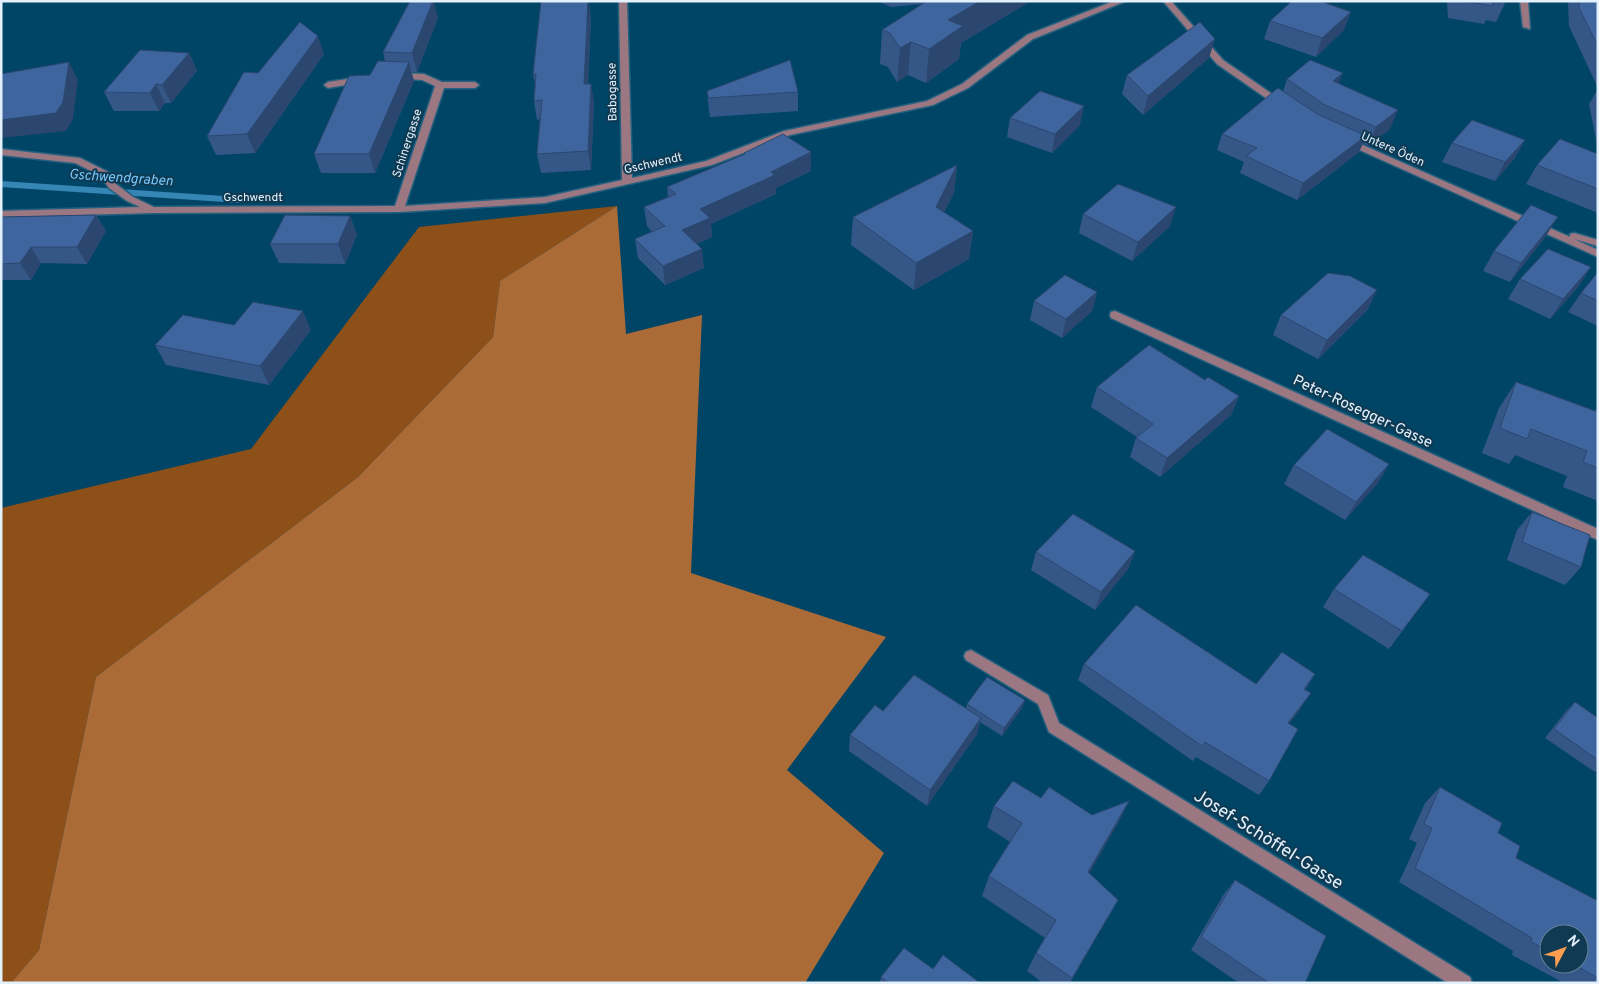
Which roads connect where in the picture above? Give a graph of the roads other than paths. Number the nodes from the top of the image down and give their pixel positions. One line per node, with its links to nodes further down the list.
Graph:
1 (623, 1): 14 (street, Babogasse)
2 (1122, 1): 14 (street, Gschwendt)
3 (1167, 1): 11 (street)
4 (1524, 1): 5 (street)
5 (1527, 27)
6 (387, 75): 9 (street)
7 (370, 77): 8 (street)
8 (328, 85)
9 (440, 85): 10 (street); 15 (street, Schinergasse)
10 (475, 85)
11 (1291, 111)
12 (1341, 139): 18 (street, Untere Öden)
13 (1, 152): 16 (street, Gschwendt)
14 (627, 182): 15 (street, Gschwendt)
15 (399, 209): 16 (street, Gschwendt)
16 (154, 210): 17 (street, Gschwendt)
17 (1, 214)
18 (1531, 224): 19 (street, Untere Öden); 20 (street, Untere Öden)
19 (1598, 243)
20 (1598, 254)
21 (1115, 315): 22 (street, Peter-Rosegger-Gasse)
22 (1598, 535)
23 (971, 656): 24 (street, Josef-Schöffel-Gasse)
24 (1464, 983)

